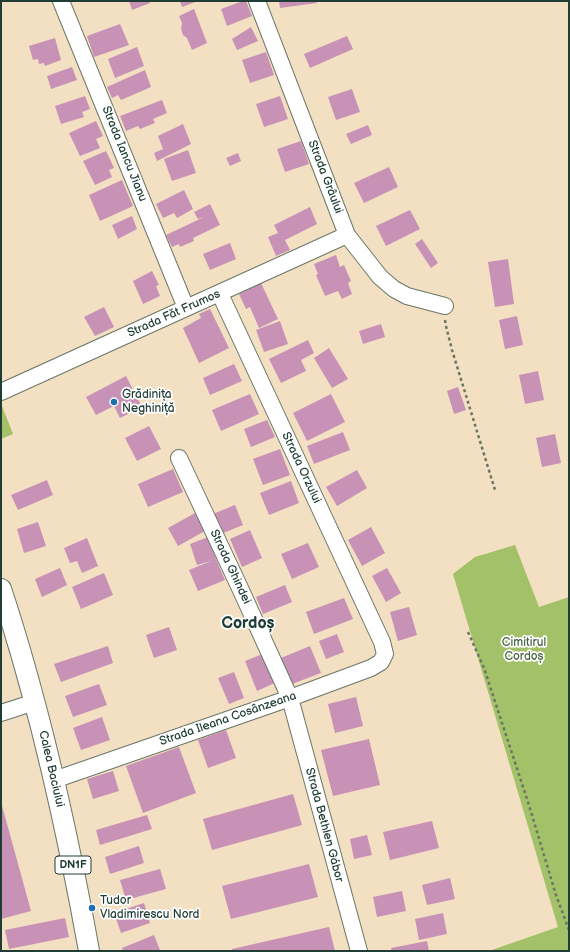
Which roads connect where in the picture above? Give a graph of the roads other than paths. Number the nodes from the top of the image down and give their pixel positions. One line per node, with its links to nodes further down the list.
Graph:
1 (61, 1): 6 (street, Strada Iancu Jianu)
2 (257, 1): 3 (street, Strada Grâului)
3 (347, 235): 4 (street, Strada Făt Frumos); 5 (street, Strada Grâului)
4 (220, 294): 6 (street, Strada Făt Frumos); 11 (street, Strada Orzului)
5 (445, 306)
6 (186, 308): 7 (street, Strada Făt Frumos)
7 (1, 392)
8 (179, 458): 12 (street, Strada Ghindei)
9 (1, 590): 10 (main road, Calea Baciului / DN1F)
10 (6, 625): 13 (main road, Calea Baciului / DN1F)
11 (382, 642): 12 (street, Strada Ileana Cosânzeana)
12 (290, 698): 15 (street, Strada Ileana Cosânzeana); 17 (street, Strada Bethlen Gábor)
13 (34, 702): 14 (street); 15 (main road, Calea Baciului / DN1F)
14 (1, 713)
15 (54, 780): 16 (main road, Calea Baciului / DN1F)
16 (89, 951)
17 (359, 951)

